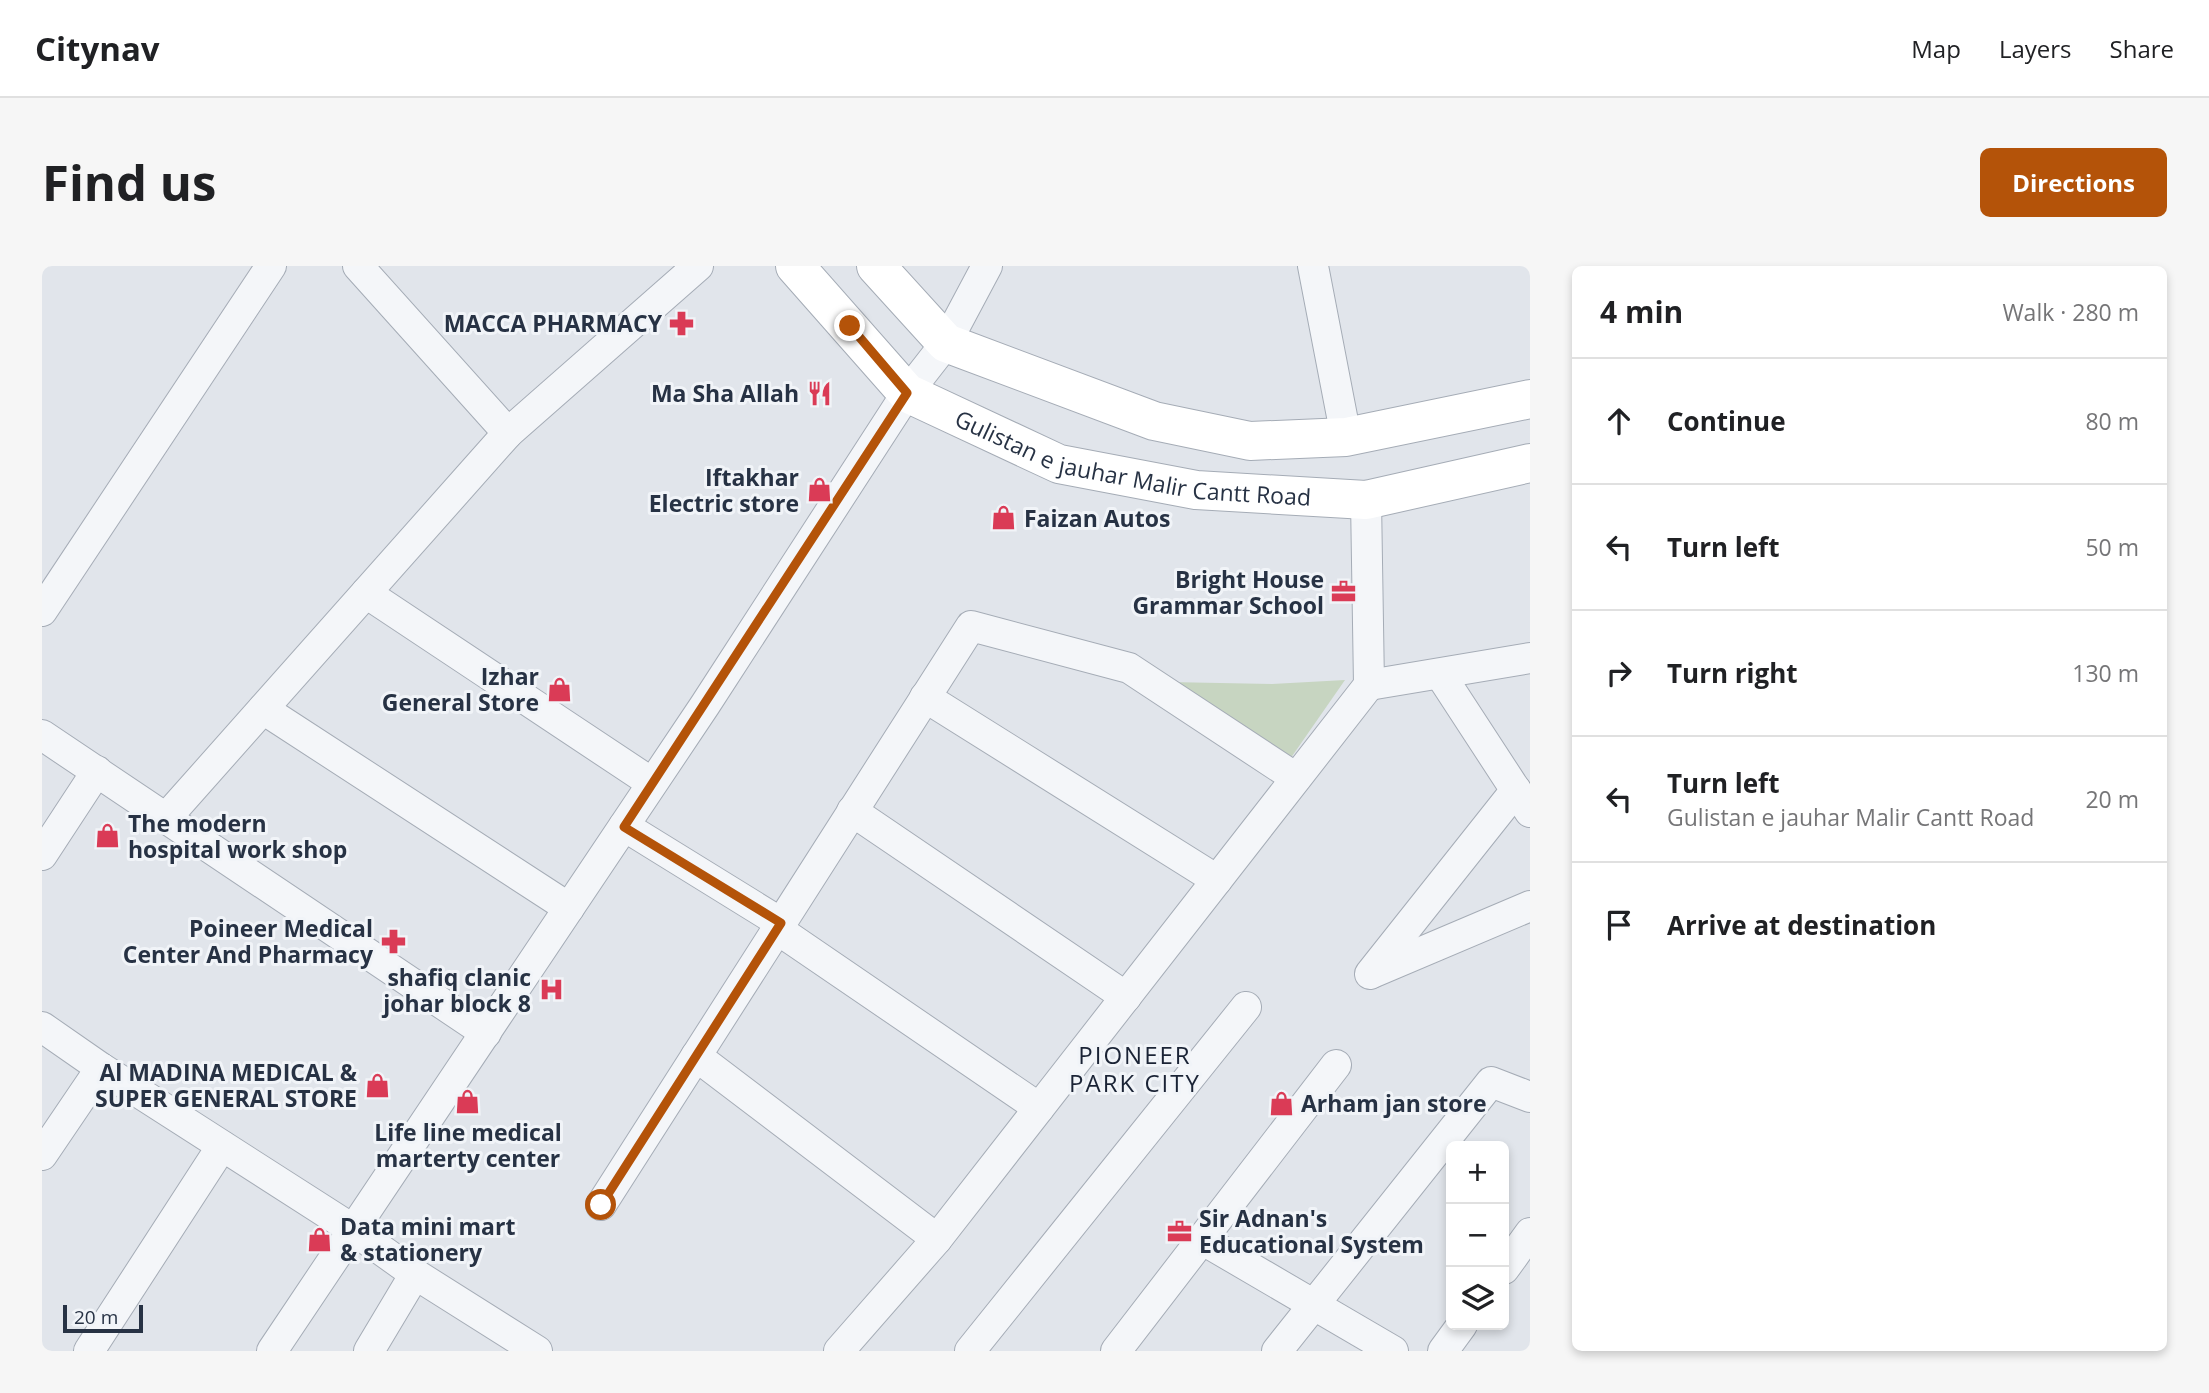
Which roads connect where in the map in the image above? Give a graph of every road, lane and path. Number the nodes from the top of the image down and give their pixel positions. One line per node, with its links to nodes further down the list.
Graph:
1 (271, 266): 16 (street)
2 (358, 266): 11 (street)
3 (698, 266): 11 (street)
4 (795, 266): 9 (main road, Gulistan e jauhar Malir Cantt Road)
5 (876, 266): 8 (main road, Gulistan e jauhar Malir Cantt Road)
6 (987, 266): 8 (street)
7 (1313, 266): 12 (street)
8 (946, 343): 9 (street); 12 (main road, Gulistan e jauhar Malir Cantt Road)
9 (907, 393): 14 (main road, Gulistan e jauhar Malir Cantt Road); 25 (street)
10 (1530, 399): 12 (main road, Gulistan e jauhar Malir Cantt Road)
11 (508, 432): 15 (street)
12 (1346, 437)
13 (1530, 463): 14 (main road, Gulistan e jauhar Malir Cantt Road)
14 (1366, 500): 19 (street)
15 (366, 593): 21 (street); 25 (street)
16 (42, 611)
17 (1530, 659): 18 (street)
18 (1440, 674): 19 (street); 26 (street)
19 (1369, 685): 24 (street)
20 (925, 697): 24 (street); 27 (street); 31 (street)
21 (263, 709): 28 (street); 33 (street)
22 (42, 735): 23 (street)
23 (97, 771): 28 (street); 30 (street)
24 (1296, 778): 31 (street)
25 (652, 783): 29 (street)
26 (1523, 801): 32 (street)
27 (852, 811): 34 (street); 35 (street)
28 (166, 818): 38 (street)
29 (624, 827): 33 (street); 34 (street)
30 (42, 855)
31 (1217, 880): 35 (street)
32 (1530, 906)
33 (569, 908): 38 (street)
34 (779, 926): 39 (street); 43 (street)
35 (1126, 997): 43 (street)
36 (1246, 1007): 60 (street)
37 (42, 1027): 41 (street)
38 (486, 1033): 47 (street)
39 (696, 1056): 46 (street); 49 (street)
40 (1336, 1065): 50 (street)
41 (101, 1068): 44 (street); 45 (street)
42 (1530, 1097): 53 (street)
43 (1039, 1108): 49 (street)
44 (222, 1146): 47 (street); 55 (street)
45 (42, 1155)
46 (601, 1205)
47 (352, 1229): 52 (street); 56 (street)
48 (1530, 1233): 51 (street)
49 (937, 1239): 59 (street)
50 (1203, 1240): 53 (street); 61 (street)
51 (1505, 1267)
52 (415, 1274): 57 (street); 58 (street)
53 (1314, 1305): 62 (street); 63 (street)
54 (1458, 1330): 64 (street)
55 (89, 1351)
56 (272, 1351)
57 (369, 1351)
58 (537, 1351)
59 (839, 1351)
60 (970, 1351)
61 (1116, 1351)
62 (1277, 1351)
63 (1393, 1351)
64 (1443, 1351)

